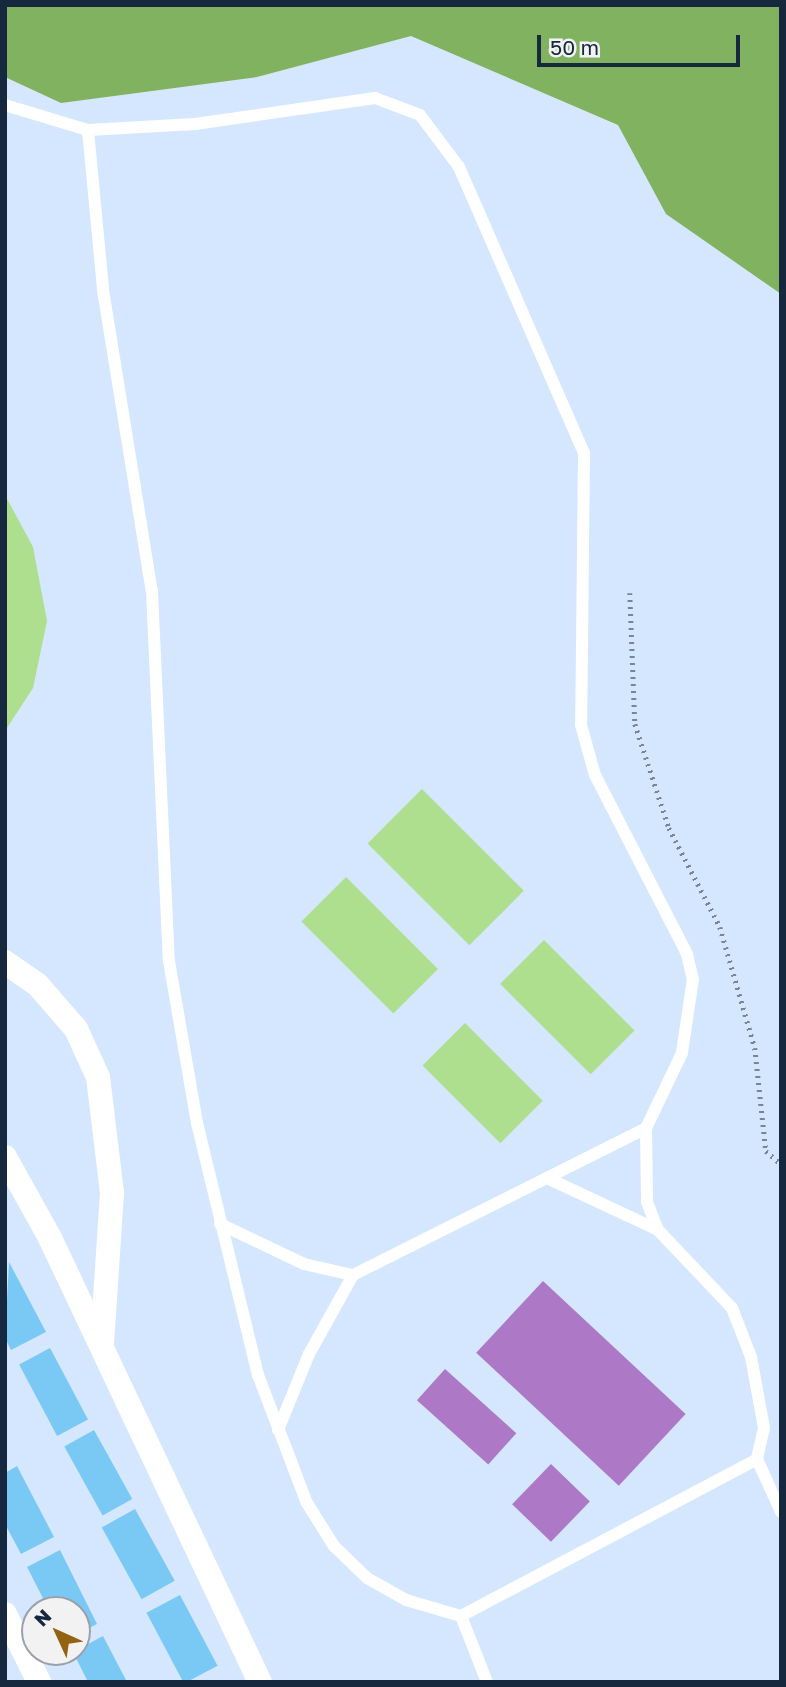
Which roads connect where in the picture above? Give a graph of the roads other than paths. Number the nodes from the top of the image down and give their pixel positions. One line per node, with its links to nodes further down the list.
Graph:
1 (5, 105): 2 (lane)
2 (88, 130): 4 (lane); 7 (lane)
3 (5, 962): 10 (street)
4 (646, 1128): 6 (lane); 8 (lane)
5 (5, 1157): 10 (street)
6 (547, 1178): 8 (lane); 9 (lane)
7 (220, 1224): 9 (lane); 11 (lane)
8 (657, 1230): 12 (lane)
9 (354, 1275): 11 (lane)
10 (102, 1351): 17 (street)
11 (278, 1430): 15 (lane)
12 (757, 1459): 13 (lane); 15 (lane)
13 (781, 1512)
14 (5, 1614): 16 (street)
15 (461, 1616): 18 (lane)
16 (39, 1682)
17 (260, 1682)
18 (486, 1682)

